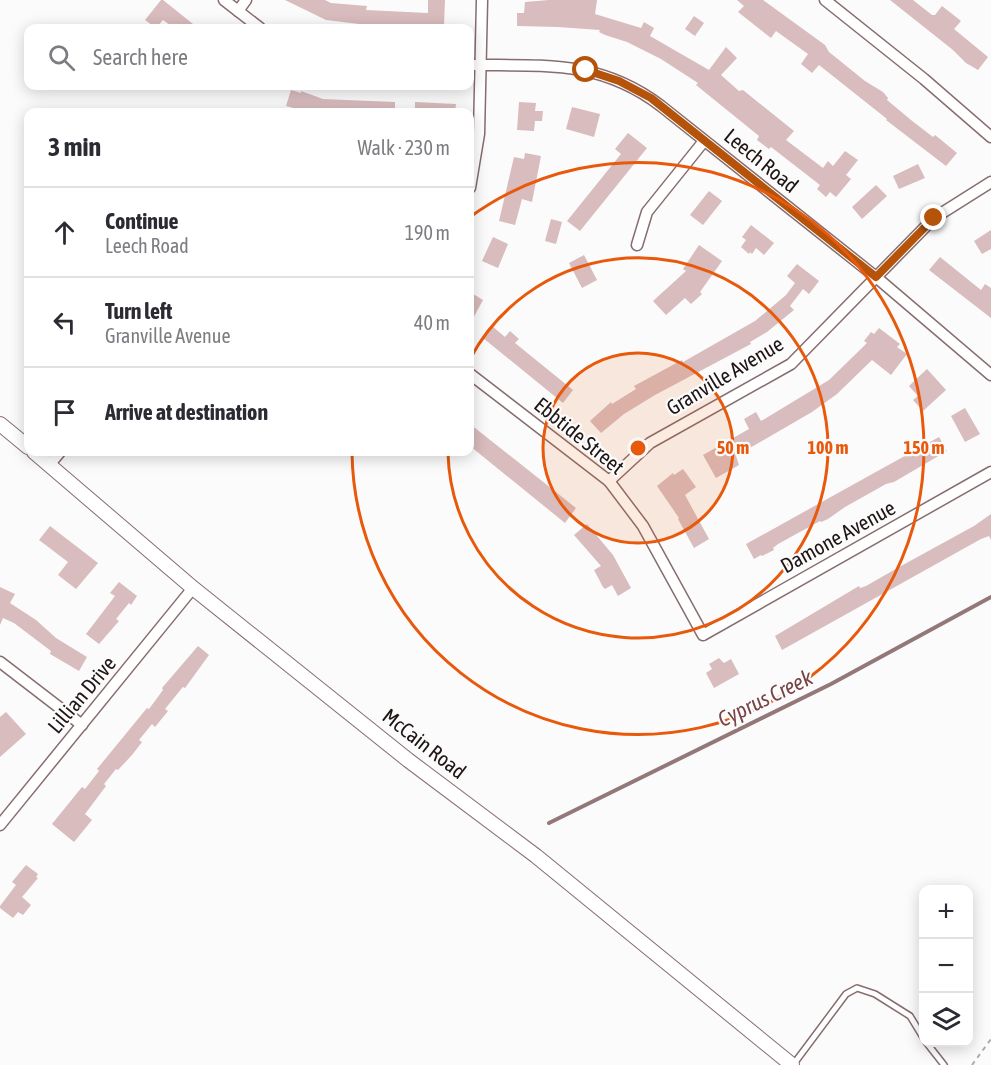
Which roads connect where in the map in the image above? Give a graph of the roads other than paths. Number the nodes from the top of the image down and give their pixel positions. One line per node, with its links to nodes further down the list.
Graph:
1 (224, 0): 5 (street)
2 (246, 0): 5 (street)
3 (482, 0): 8 (street)
4 (825, 0): 9 (street)
5 (238, 11): 6 (street)
6 (255, 24)
7 (474, 65): 8 (street, Leech Road)
8 (482, 65): 10 (street, Leech Road); 11 (street)
9 (991, 136)
10 (704, 141): 13 (street); 14 (street, Leech Road)
11 (474, 164)
12 (991, 182): 14 (street, Granville Avenue)
13 (637, 245)
14 (876, 277): 15 (street, Leech Road); 23 (street, Granville Avenue)
15 (991, 375)
16 (474, 377): 23 (street, Ebbtide Street)
17 (0, 424): 18 (street)
18 (24, 444)
19 (39, 456): 21 (street, McCain Road)
20 (57, 456): 21 (street)
21 (49, 465): 24 (street, McCain Road)
22 (991, 472): 25 (street, Damone Avenue)
23 (609, 481): 25 (street, Ebbtide Street)
24 (193, 588): 27 (street, Lillian Drive); 31 (street, McCain Road)
25 (703, 635)
26 (0, 662): 27 (street)
27 (82, 725): 28 (street, Lillian Drive)
28 (0, 825)
29 (919, 1031): 31 (lane)
30 (930, 1047): 32 (lane)
31 (793, 1065)
32 (944, 1065)

